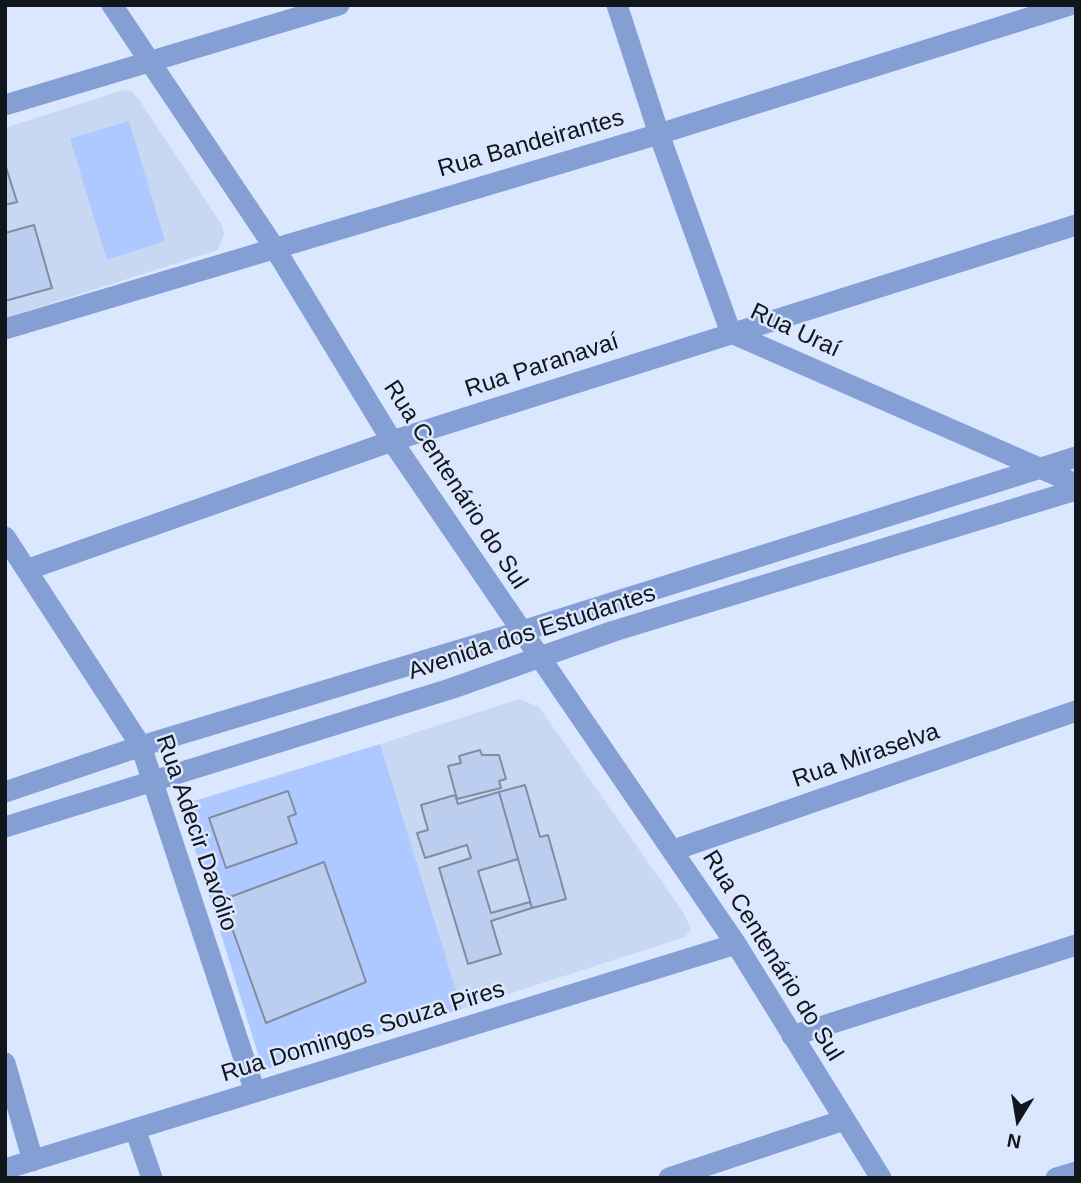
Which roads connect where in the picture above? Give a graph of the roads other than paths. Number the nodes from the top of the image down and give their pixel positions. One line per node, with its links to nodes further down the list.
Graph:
1 (112, 5): 5 (street, Rua Centenário do Sul)
2 (339, 5): 5 (street)
3 (617, 5): 7 (street, Rua Uraí)
4 (1070, 5): 7 (street, Rua Bandeirantes)
5 (152, 63): 6 (street); 9 (street, Rua Centenário do Sul)
6 (5, 105)
7 (659, 134): 9 (street, Rua Bandeirantes); 11 (street, Rua Uraí)
8 (1076, 225): 11 (street, Rua Paranavaí)
9 (274, 247): 10 (street, Rua Bandeirantes); 12 (street, Rua Centenário do Sul)
10 (5, 329)
11 (731, 333): 12 (street, Rua Paranavaí); 14 (street, Rua Uraí)
12 (392, 442): 18 (street, Rua Paranavaí); 19 (street, Rua Centenário do Sul)
13 (1076, 457): 14 (street, Avenida dos Estudantes)
14 (1041, 468): 15 (street, Rua Uraí); 19 (street, Avenida dos Estudantes)
15 (1076, 484)
16 (1076, 490): 20 (street, Avenida dos Estudantes)
17 (5, 537): 18 (street, Rua Adecir Davólio)
18 (29, 569): 24 (street, Rua Adecir Davólio)
19 (519, 632): 20 (street, Rua Centenário do Sul); 21 (street, Avenida dos Estudantes)
20 (538, 658): 23 (street, Avenida dos Estudantes); 28 (street, Rua Centenário do Sul)
21 (354, 682): 23 (street); 24 (street, Avenida dos Estudantes)
22 (1076, 711): 28 (street, Rua Miraselva)
23 (365, 715): 25 (street, Avenida dos Estudantes)
24 (141, 746): 25 (street, Rua Adecir Davólio); 26 (street, Avenida dos Estudantes)
25 (154, 780): 27 (street, Avenida dos Estudantes); 33 (street, Rua Adecir Davólio)
26 (5, 792)
27 (5, 827)
28 (674, 850): 29 (street, Rua Centenário do Sul)
29 (736, 944): 31 (street, Rua Centenário do Sul); 33 (street, Rua Domingos Souza Pires)
30 (1076, 945): 31 (street)
31 (792, 1037): 34 (street, Rua Centenário do Sul)
32 (5, 1063): 36 (street)
33 (255, 1093): 35 (street, Rua Domingos Souza Pires)
34 (844, 1120): 40 (street); 41 (street, Rua Centenário do Sul)
35 (135, 1129): 36 (street, Rua Domingos Souza Pires); 39 (street)
36 (33, 1161): 37 (street, Rua Domingos Souza Pires)
37 (5, 1169)
38 (1076, 1172): 42 (street)
39 (152, 1178)
40 (669, 1178)
41 (881, 1178)
42 (1056, 1178)

